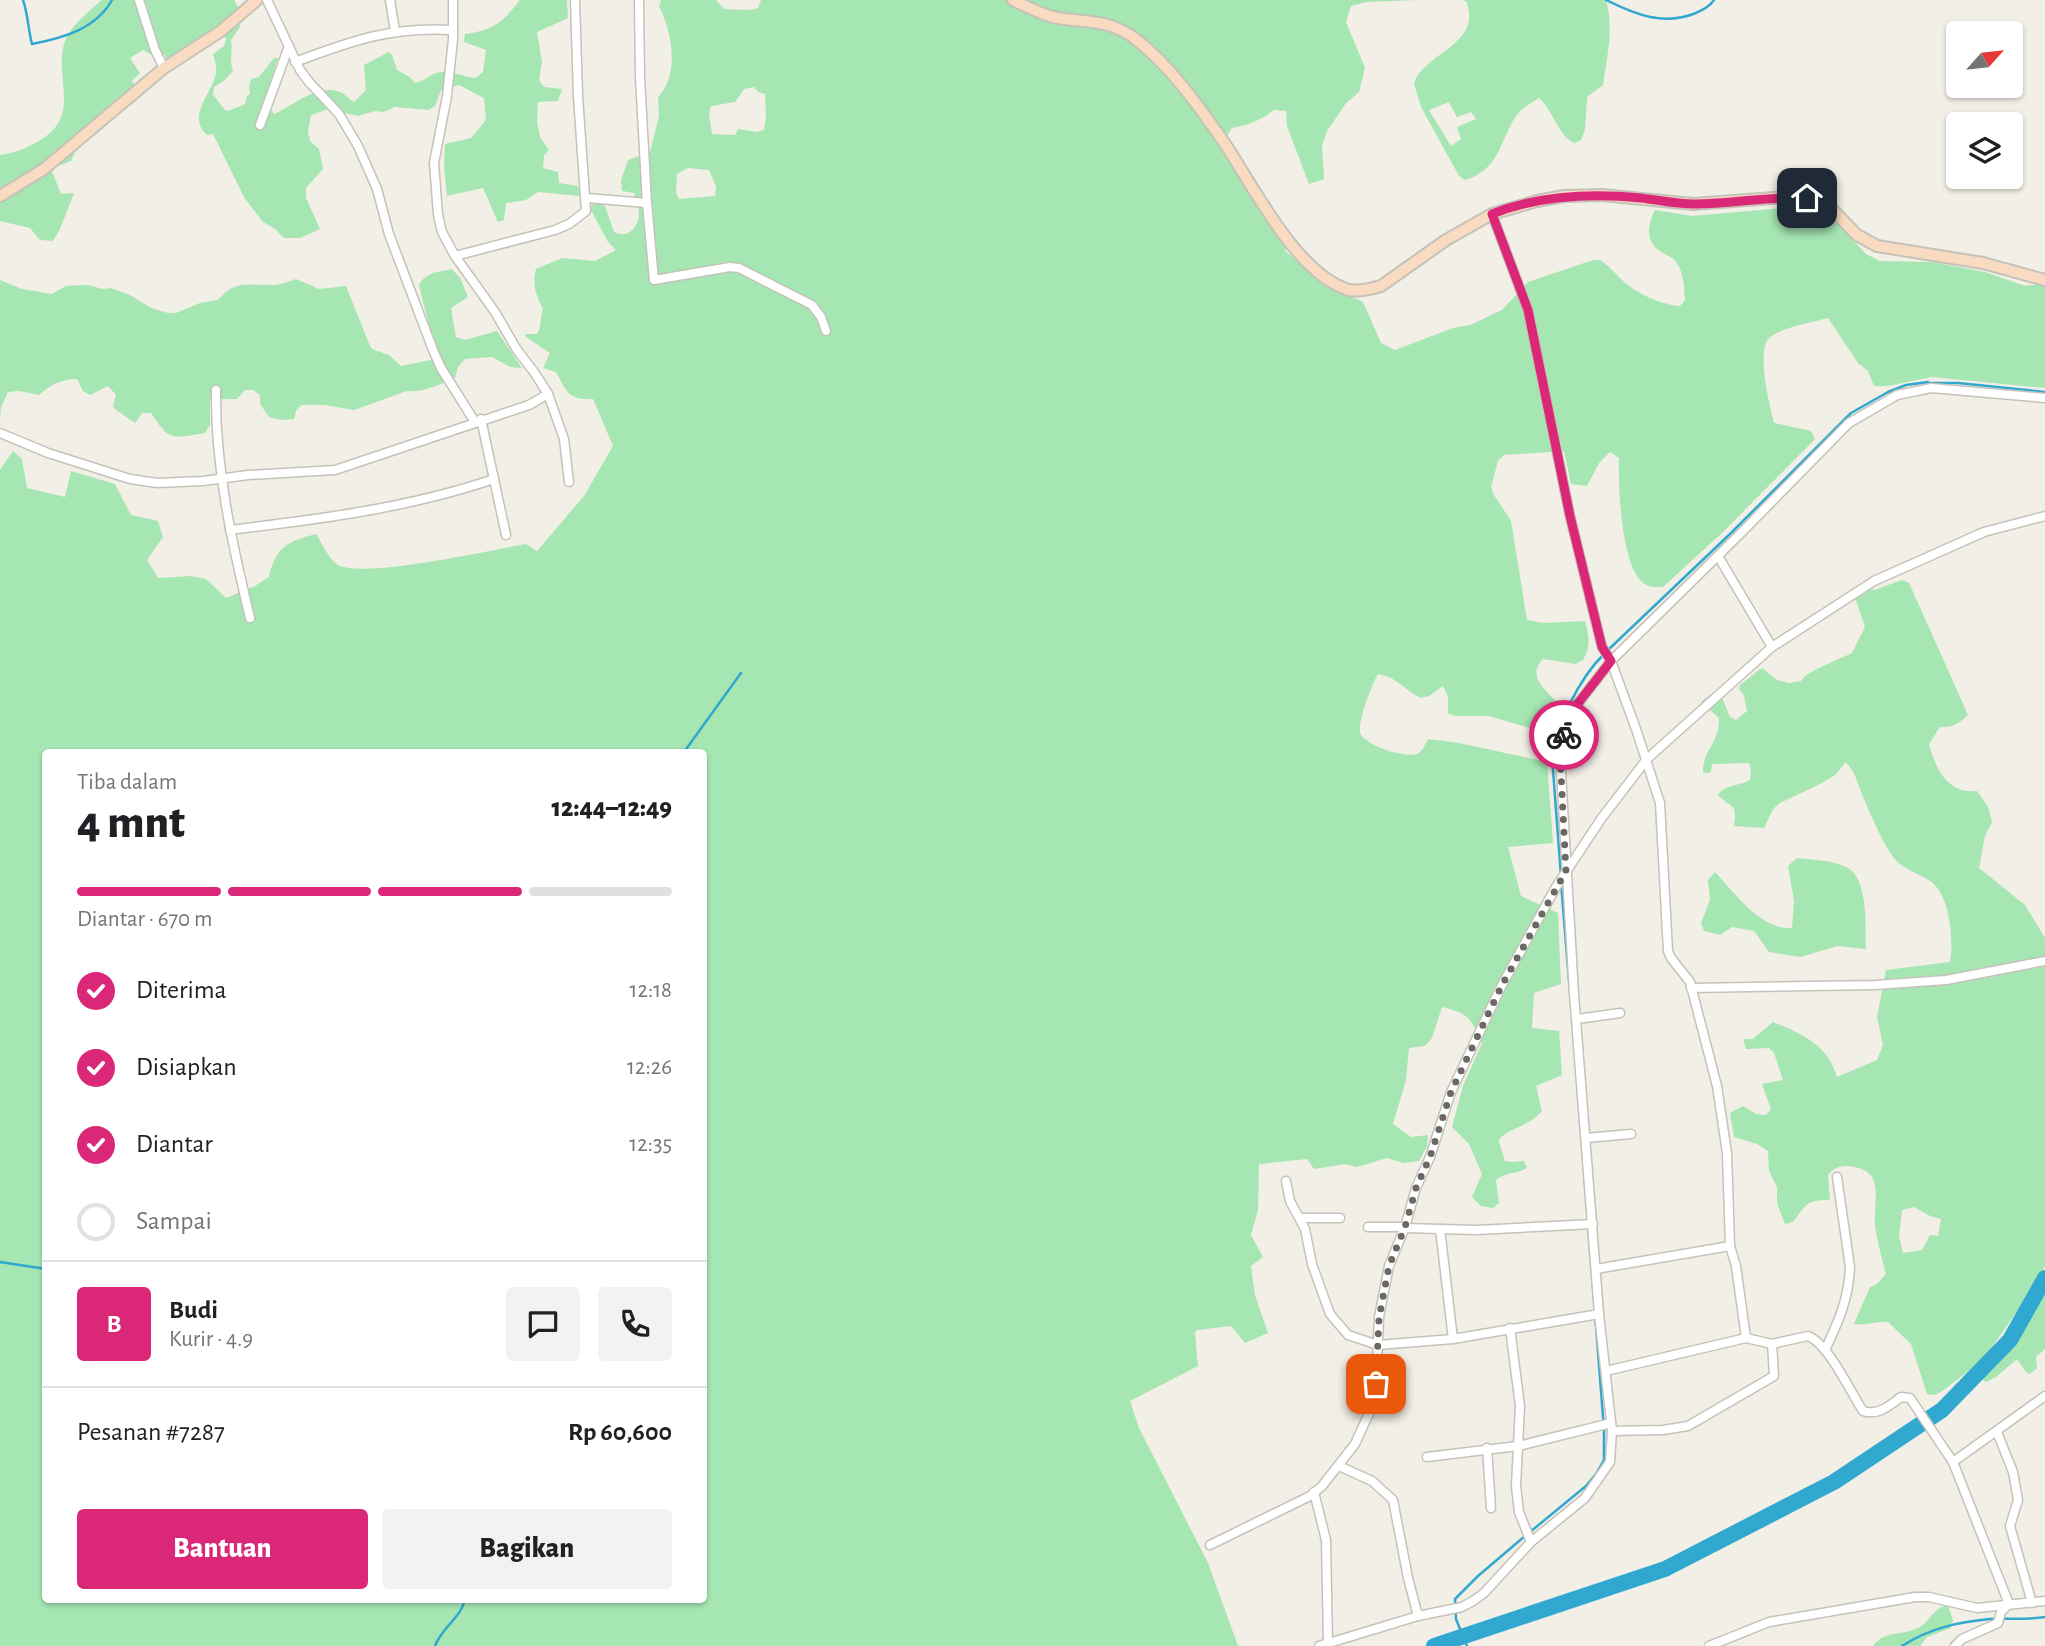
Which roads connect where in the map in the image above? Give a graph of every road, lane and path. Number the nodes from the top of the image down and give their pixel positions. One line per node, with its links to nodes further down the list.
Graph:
1 (139, 0): 13 (street)
2 (257, 0): 13 (main road)
3 (267, 0): 11 (street)
4 (390, 0): 10 (street)
5 (453, 0): 9 (street)
6 (575, 0): 16 (street)
7 (639, 0): 17 (street)
8 (1013, 0): 18 (main road)
9 (453, 30): 10 (street); 19 (street)
10 (395, 31): 12 (street)
11 (289, 46): 12 (street); 14 (street)
12 (295, 62): 25 (street)
13 (164, 68): 15 (main road)
14 (260, 125)
15 (0, 196)
16 (587, 198): 17 (street); 19 (street)
17 (647, 203): 21 (street)
18 (1492, 214): 20 (main road); 36 (street)
19 (455, 256): 23 (street)
20 (2045, 279)
21 (826, 331)
22 (216, 390): 27 (street)
23 (548, 394): 25 (street); 29 (street)
24 (2045, 398): 33 (street)
25 (478, 420): 27 (street); 28 (street)
26 (0, 433): 27 (street)
27 (221, 478): 31 (street)
28 (494, 479): 31 (street); 32 (street)
29 (569, 482)
30 (2045, 516): 35 (street)
31 (230, 530): 34 (street)
32 (506, 536)
33 (1718, 556): 35 (street); 36 (street)
34 (250, 618)
35 (1772, 647): 37 (street)
36 (1609, 659): 37 (street); 38 (street)
37 (1647, 759): 38 (street); 40 (street)
38 (1565, 875): 42 (street); 51 (street)
39 (2045, 961): 40 (street)
40 (1692, 988): 53 (street)
41 (1620, 1013): 42 (street)
42 (1577, 1019): 44 (street)
43 (1631, 1134): 44 (street)
44 (1586, 1138): 49 (street)
45 (1837, 1177): 61 (street)
46 (1286, 1181): 47 (street)
47 (1301, 1218): 48 (street); 60 (street)
48 (1340, 1218)
49 (1588, 1225): 52 (street); 54 (street)
50 (1368, 1227): 51 (street)
51 (1404, 1227): 52 (street); 60 (street)
52 (1440, 1229): 58 (street)
53 (1730, 1246): 54 (street); 57 (street)
54 (1596, 1269): 55 (street)
55 (1595, 1314): 56 (street); 62 (street)
56 (1510, 1328): 58 (street); 66 (street)
57 (1746, 1338): 59 (street); 62 (street)
58 (1453, 1339): 60 (street)
59 (1772, 1344): 61 (street); 64 (street)
60 (1378, 1345): 70 (street)
61 (1825, 1350): 69 (street)
62 (1606, 1371): 64 (street)
63 (2045, 1396): 65 (street)
64 (1611, 1426): 66 (street); 73 (street)
65 (1997, 1432): 69 (street); 77 (street)
66 (1518, 1446): 67 (street); 73 (street)
67 (1487, 1448): 68 (street); 72 (street)
68 (1427, 1457)
69 (1953, 1462): 76 (street)
70 (1339, 1466): 71 (street); 78 (street)
71 (1314, 1492): 74 (street); 79 (street)
72 (1490, 1508)
73 (1531, 1540): 78 (street)
74 (1210, 1545)
75 (2045, 1601): 77 (street)
76 (2009, 1604): 77 (street); 81 (street); 82 (street)
77 (2032, 1604)
78 (1418, 1616): 79 (street)
79 (1328, 1643): 80 (street)
80 (1319, 1646)
81 (1709, 1646)
82 (1955, 1646)

